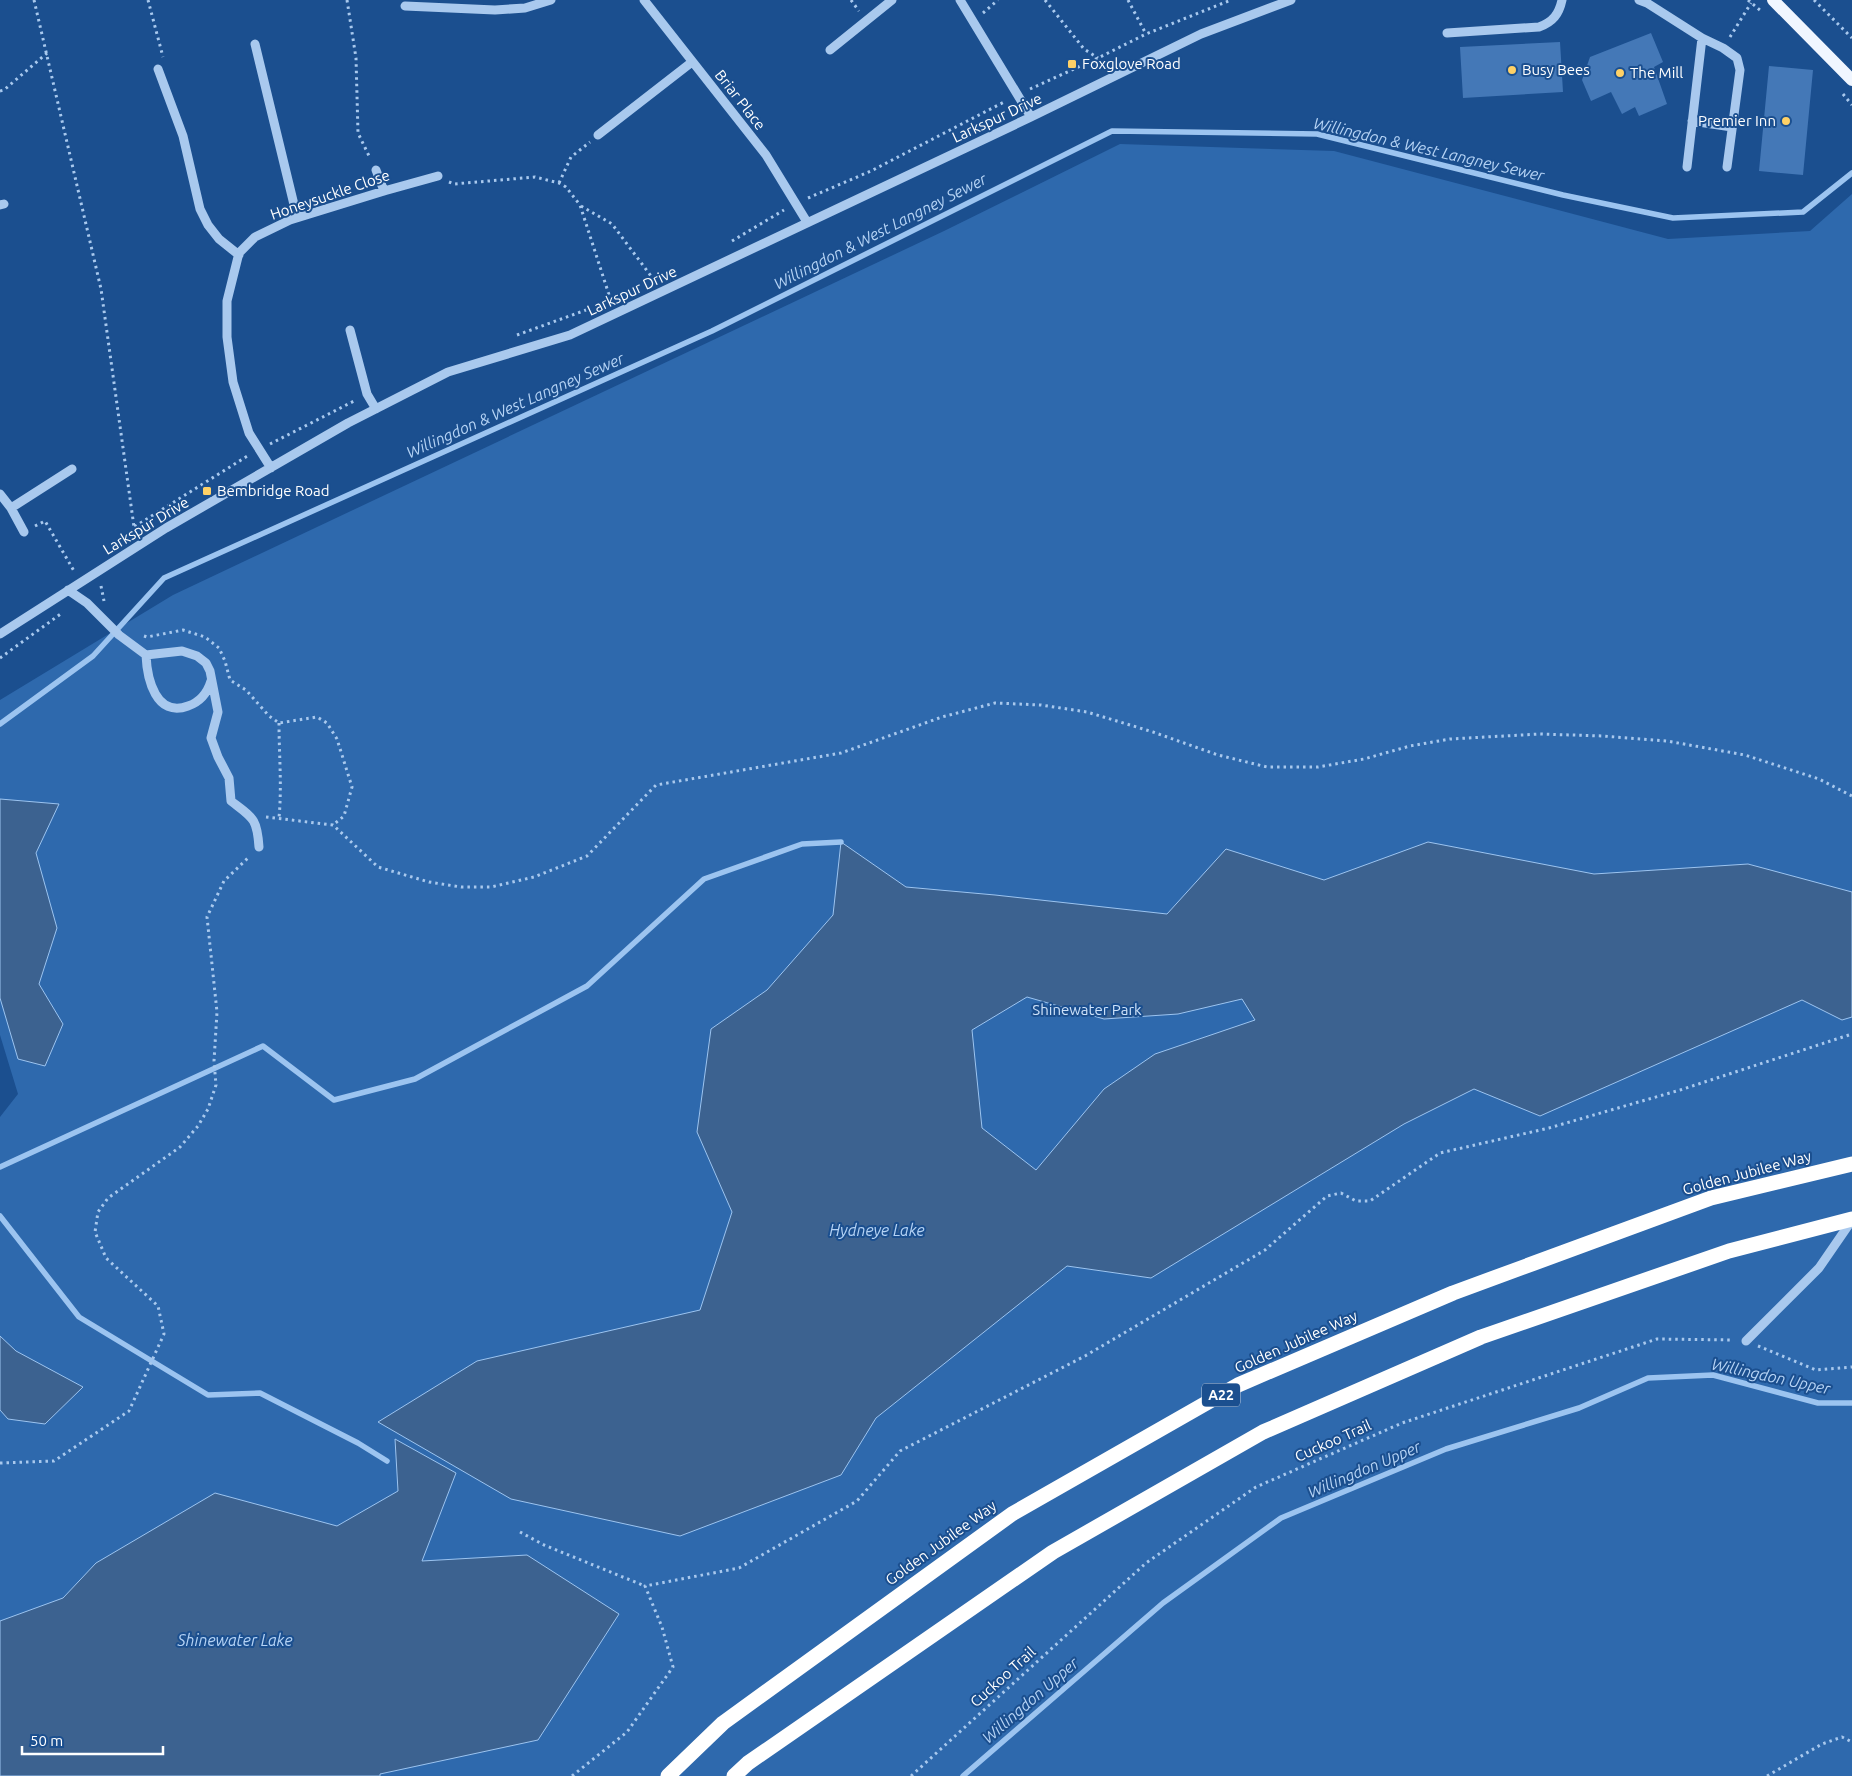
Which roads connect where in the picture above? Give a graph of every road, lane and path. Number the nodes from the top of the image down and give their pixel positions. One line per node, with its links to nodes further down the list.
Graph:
1 (34, 0): 27 (path)
2 (148, 0): 30 (path)
3 (347, 0): 40 (path)
4 (551, 0): 18 (street)
5 (644, 0): 29 (street, Briar Place)
6 (892, 0): 26 (street)
7 (960, 0): 19 (street)
8 (998, 0): 19 (path)
9 (1045, 0): 28 (path)
10 (1128, 0): 21 (path)
11 (1231, 0): 21 (path)
12 (1291, 0): 34 (street, Larkspur Drive)
13 (1562, 0): 20 (street)
14 (1639, 0): 22 (street)
15 (1773, 0): 31 (main road)
16 (1814, 0): 23 (path)
17 (1751, 3): 25 (path)
18 (404, 6)
19 (972, 21): 33 (street)
20 (1447, 33)
21 (1146, 34): 28 (path)
22 (1702, 38): 25 (street); 35 (street)
23 (1852, 38)
24 (255, 44): 46 (street)
25 (1723, 48): 36 (street)
26 (830, 50)
27 (47, 53): 32 (path); 64 (path)
28 (1098, 58): 33 (path)
29 (692, 62): 37 (street); 44 (street, Briar Place)
30 (158, 69): 49 (street)
31 (1852, 80)
32 (0, 91)
33 (1017, 95): 34 (street); 44 (path)
34 (1031, 118): 47 (street, Larkspur Drive)
35 (1692, 121): 36 (street); 39 (street)
36 (1732, 127): 38 (street)
37 (598, 135): 42 (path)
38 (1727, 167)
39 (1687, 168)
40 (376, 170): 43 (street)
41 (438, 176): 42 (path); 43 (street, Honeysuckle Close)
42 (559, 182): 45 (path)
43 (384, 191): 46 (street, Honeysuckle Close)
44 (795, 203): 47 (street, Briar Place); 48 (path)
45 (580, 206): 50 (path); 52 (path)
46 (297, 217): 49 (street, Honeysuckle Close)
47 (807, 222): 58 (street, Larkspur Drive)
48 (724, 246)
49 (239, 255): 59 (street, Honeysuckle Close)
50 (646, 286)
51 (620, 298): 52 (path)
52 (611, 302): 53 (path)
53 (603, 305)
54 (588, 310): 56 (path)
55 (350, 330): 57 (street)
56 (509, 338)
57 (367, 394): 58 (street); 59 (path)
58 (376, 409): 60 (street, Larkspur Drive)
59 (260, 449): 60 (street, Honeysuckle Close); 64 (path)
60 (271, 468): 66 (street, Larkspur Drive)
61 (72, 469): 63 (street)
62 (0, 494): 63 (street)
63 (11, 508): 65 (street)
64 (134, 527): 66 (path)
65 (24, 532): 67 (path)
66 (144, 542): 67 (street, Larkspur Drive)
67 (81, 582): 69 (street, Larkspur Drive)
68 (101, 586): 70 (path)
69 (68, 590): 72 (street, Larkspur Drive); 73 (street)
70 (104, 600)
71 (139, 633): 75 (path)
72 (0, 634)
73 (146, 655): 74 (street); 74 (street)
74 (211, 680): 80 (street)
75 (279, 723): 78 (path); 79 (path)
76 (1852, 796): 79 (path)
77 (261, 816): 78 (path)
78 (279, 818): 79 (path)
79 (333, 825)
80 (259, 847): 86 (path)
81 (1852, 1034): 88 (path)
82 (1852, 1164): 91 (highway, Golden Jubilee Way / A22)
83 (1852, 1220): 84 (street); 92 (highway)
84 (1746, 1341): 85 (path, Cuckoo Trail); 93 (path, Cuckoo Trail)
85 (1852, 1367)
86 (0, 1463)
87 (520, 1532): 88 (path)
88 (645, 1586): 90 (path)
89 (1852, 1742): 94 (path)
90 (572, 1776)
91 (668, 1776)
92 (734, 1776)
93 (911, 1776)
94 (1767, 1776)

